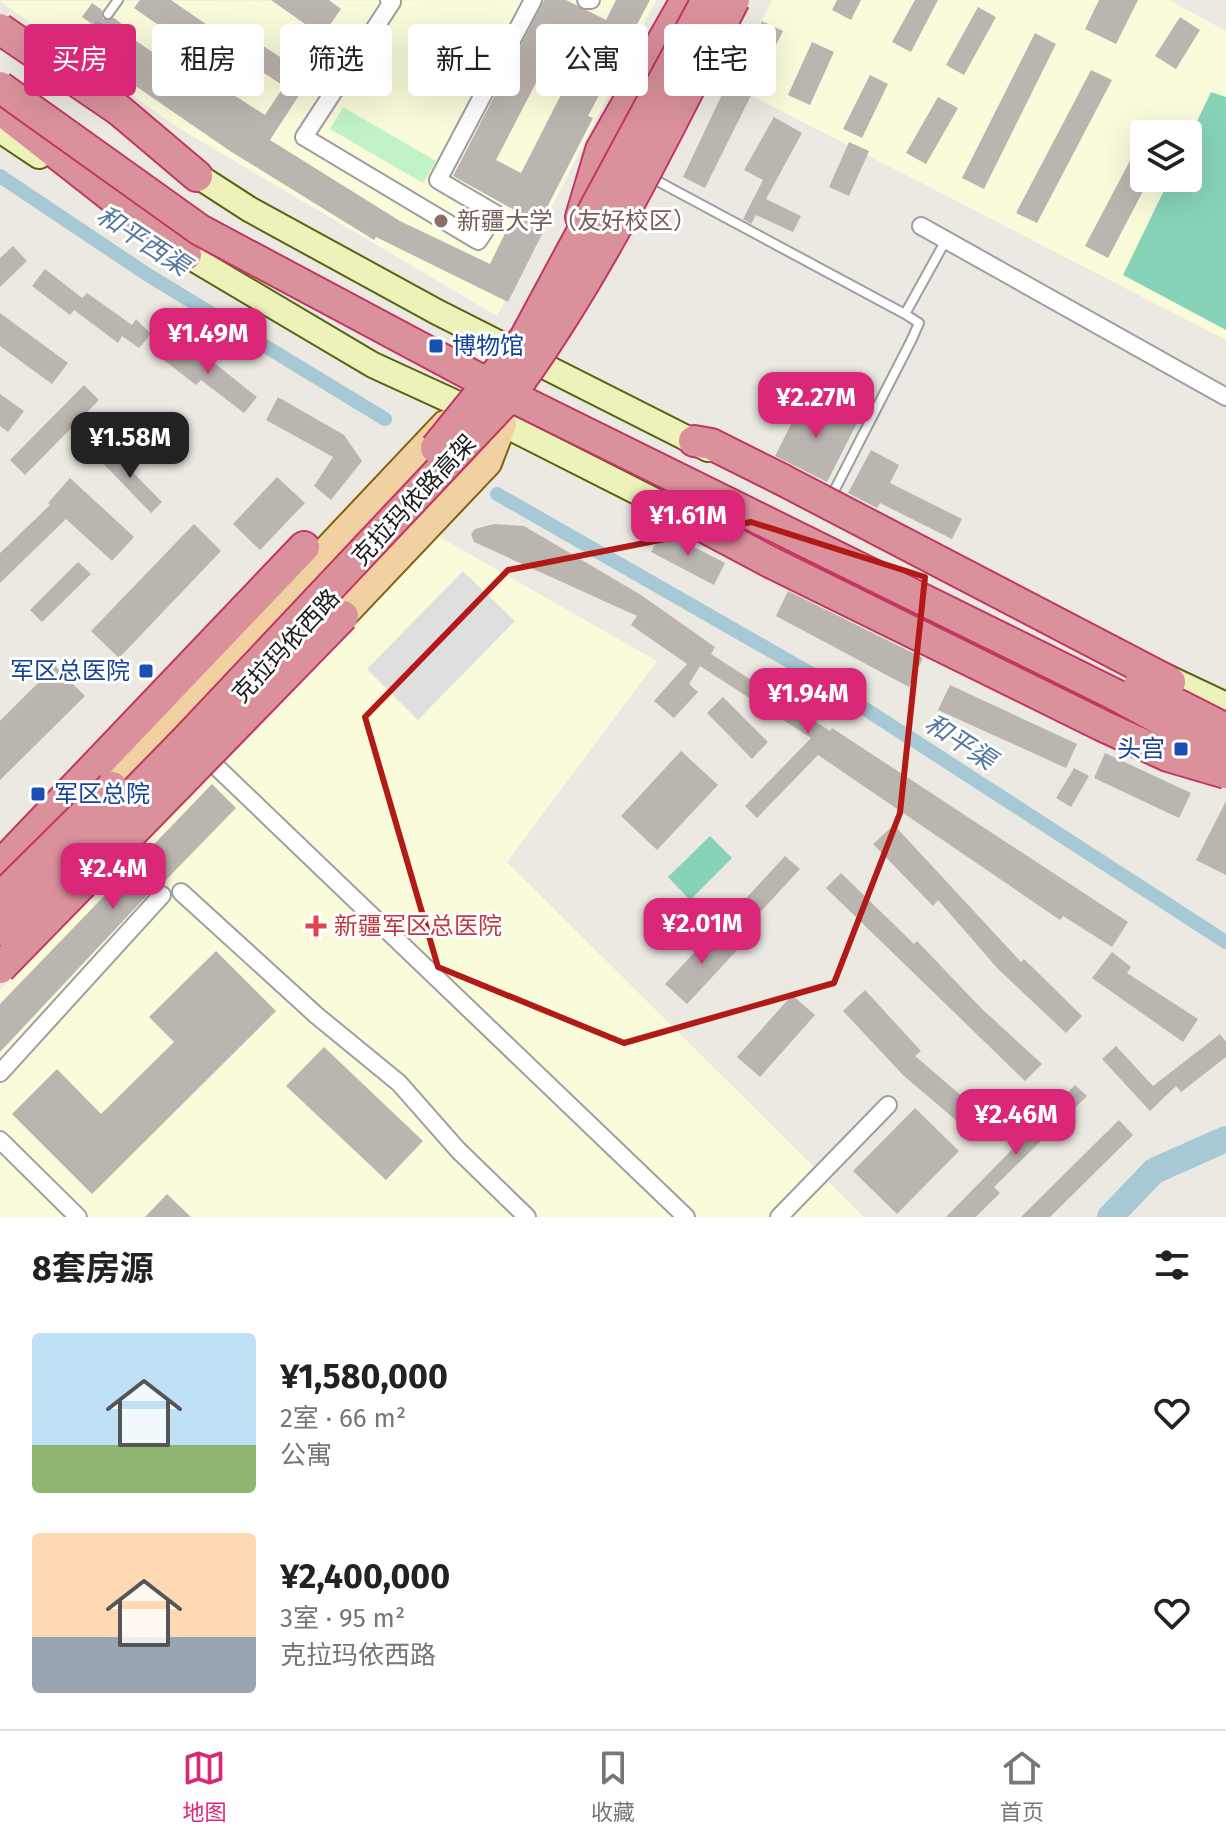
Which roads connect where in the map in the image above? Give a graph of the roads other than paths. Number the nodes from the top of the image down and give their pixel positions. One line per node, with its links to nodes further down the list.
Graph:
1 (118, 0): 8 (lane)
2 (389, 0): 3 (street)
3 (533, 0)
4 (686, 0): 17 (highway)
5 (699, 0): 17 (main road, 克拉玛依西路)
6 (707, 0): 43 (highway, 克拉玛依路高架, bridge)
7 (733, 0): 15 (main road, 克拉玛依西路); 44 (highway, 克拉玛依路高架, bridge)
8 (108, 14)
9 (0, 29): 16 (highway, bridge)
10 (0, 40): 11 (main road)
11 (24, 56)
12 (0, 65): 35 (highway, bridge)
13 (80, 96): 16 (main road)
14 (2, 110): 20 (highway); 37 (highway, bridge)
15 (642, 173): 21 (lane); 23 (main road, 克拉玛依西路)
16 (197, 176): 22 (main road)
17 (581, 217): 22 (main road, 克拉玛依西路)
18 (921, 226): 19 (street)
19 (946, 240): 21 (lane); 24 (street)
20 (186, 255): 25 (main road)
21 (905, 314): 30 (lane)
22 (507, 347): 23 (main road); 25 (main road, 克拉玛依西路)
23 (544, 366): 26 (main road, 克拉玛依西路); 28 (main road)
24 (1226, 397)
25 (460, 406): 26 (main road); 27 (main road, 克拉玛依西路)
26 (503, 424): 29 (main road); 32 (main road); 36 (main road, 克拉玛依西路)
27 (440, 431): 31 (main road); 34 (main road, 克拉玛依西路)
28 (694, 441): 30 (main road); 33 (highway, bridge)
29 (663, 505): 38 (highway, bridge); 39 (main road)
30 (821, 516): 33 (main road)
31 (304, 547): 40 (highway)
32 (343, 616): 46 (highway, bridge)
33 (1226, 707)
34 (165, 721): 36 (street); 43 (main road, 克拉玛依西路)
35 (1226, 729)
36 (193, 744): 45 (main road, 克拉玛依西路); 52 (street)
37 (1226, 755)
38 (1226, 773)
39 (1226, 780)
40 (0, 866)
41 (181, 892): 51 (street)
42 (162, 895): 47 (street)
43 (0, 897)
44 (0, 930)
45 (0, 940)
46 (0, 968)
47 (0, 1073)
48 (888, 1105): 53 (street)
49 (0, 1140): 50 (street)
50 (78, 1217)
51 (527, 1217)
52 (686, 1217)
53 (779, 1217)

